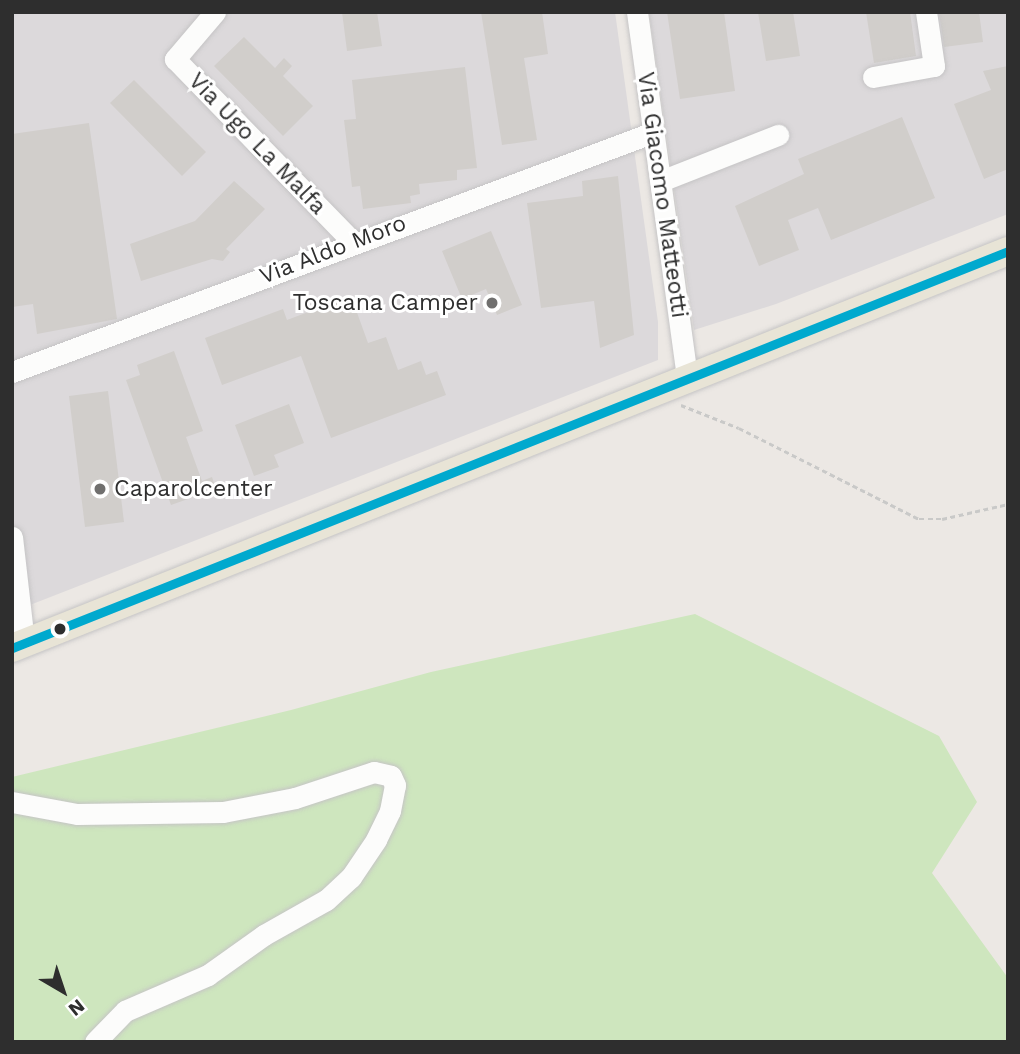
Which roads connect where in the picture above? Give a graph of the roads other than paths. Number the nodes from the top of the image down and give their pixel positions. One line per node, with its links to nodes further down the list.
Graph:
1 (215, 12): 8 (street, Via Ugo La Malfa)
2 (637, 12): 5 (street, Via Giacomo Matteotti)
3 (926, 12): 4 (street)
4 (873, 78)
5 (654, 132): 7 (street, Via Giacomo Matteotti); 8 (street, Via Aldo Moro)
6 (778, 135): 7 (street)
7 (661, 181): 11 (street, Via Giacomo Matteotti)
8 (353, 242): 10 (street, Via Aldo Moro)
9 (1008, 251): 11 (main road)
10 (12, 372)
11 (687, 377): 13 (main road)
12 (12, 537): 13 (street)
13 (18, 645)
14 (12, 802): 15 (street)
15 (95, 1042)

